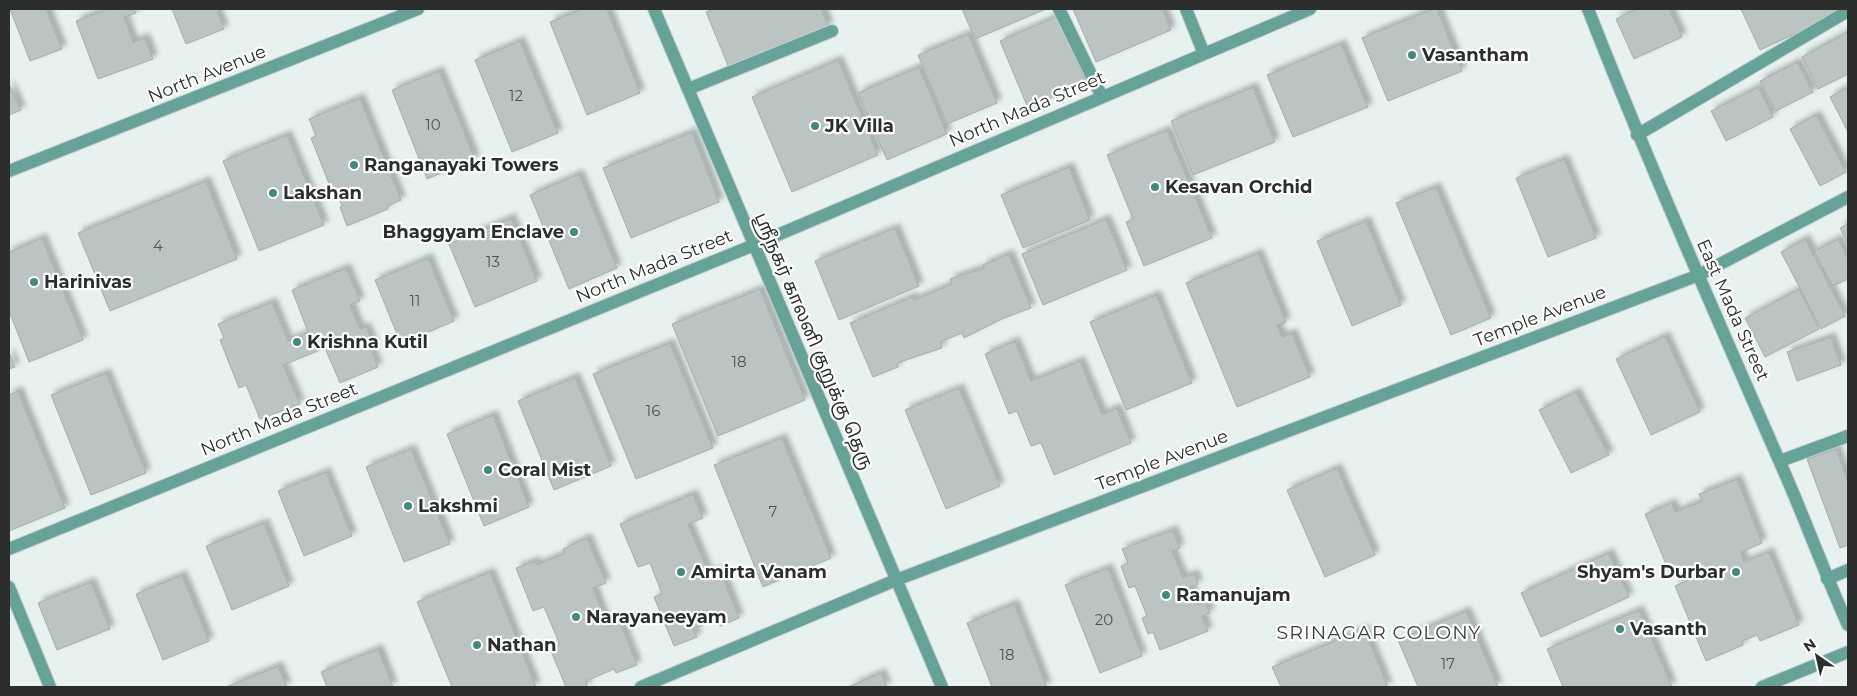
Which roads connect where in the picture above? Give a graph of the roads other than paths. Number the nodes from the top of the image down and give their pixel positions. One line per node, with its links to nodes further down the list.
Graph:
1 (418, 9): 13 (street, North Avenue)
2 (654, 9): 10 (street, ஸ்ரீநகர் காலனி குறுக்கு தெரு)
3 (1059, 9): 11 (street)
4 (1186, 9): 9 (street)
5 (1310, 9): 9 (street, North Mada Street)
6 (1588, 9): 12 (street, East Mada Street)
7 (1848, 11): 12 (street)
8 (832, 32): 10 (street)
9 (1204, 54): 11 (street, North Mada Street)
10 (688, 89): 15 (street, ஸ்ரீநகர் காலனி குறுக்கு தெரு)
11 (1102, 97): 15 (street, North Mada Street)
12 (1637, 135): 16 (street, East Mada Street)
13 (9, 171)
14 (1848, 197): 16 (street, Temple Avenue)
15 (754, 245): 19 (street, North Mada Street); 22 (street, ஸ்ரீநகர் காலனி குறுக்கு தெரு)
16 (1698, 275): 18 (street, East Mada Street); 22 (street, Temple Avenue)
17 (1848, 436): 18 (street)
18 (1780, 461): 21 (street, East Mada Street)
19 (9, 549)
20 (1848, 570): 21 (street)
21 (1827, 579): 24 (street, East Mada Street)
22 (896, 580): 27 (street, Temple Avenue); 28 (street, ஸ்ரீநகர் காலனி குறுக்கு தெரு)
23 (9, 587): 26 (street)
24 (1848, 625)
25 (1848, 652): 29 (street)
26 (50, 687)
27 (641, 687)
28 (942, 687)
29 (1762, 687)

